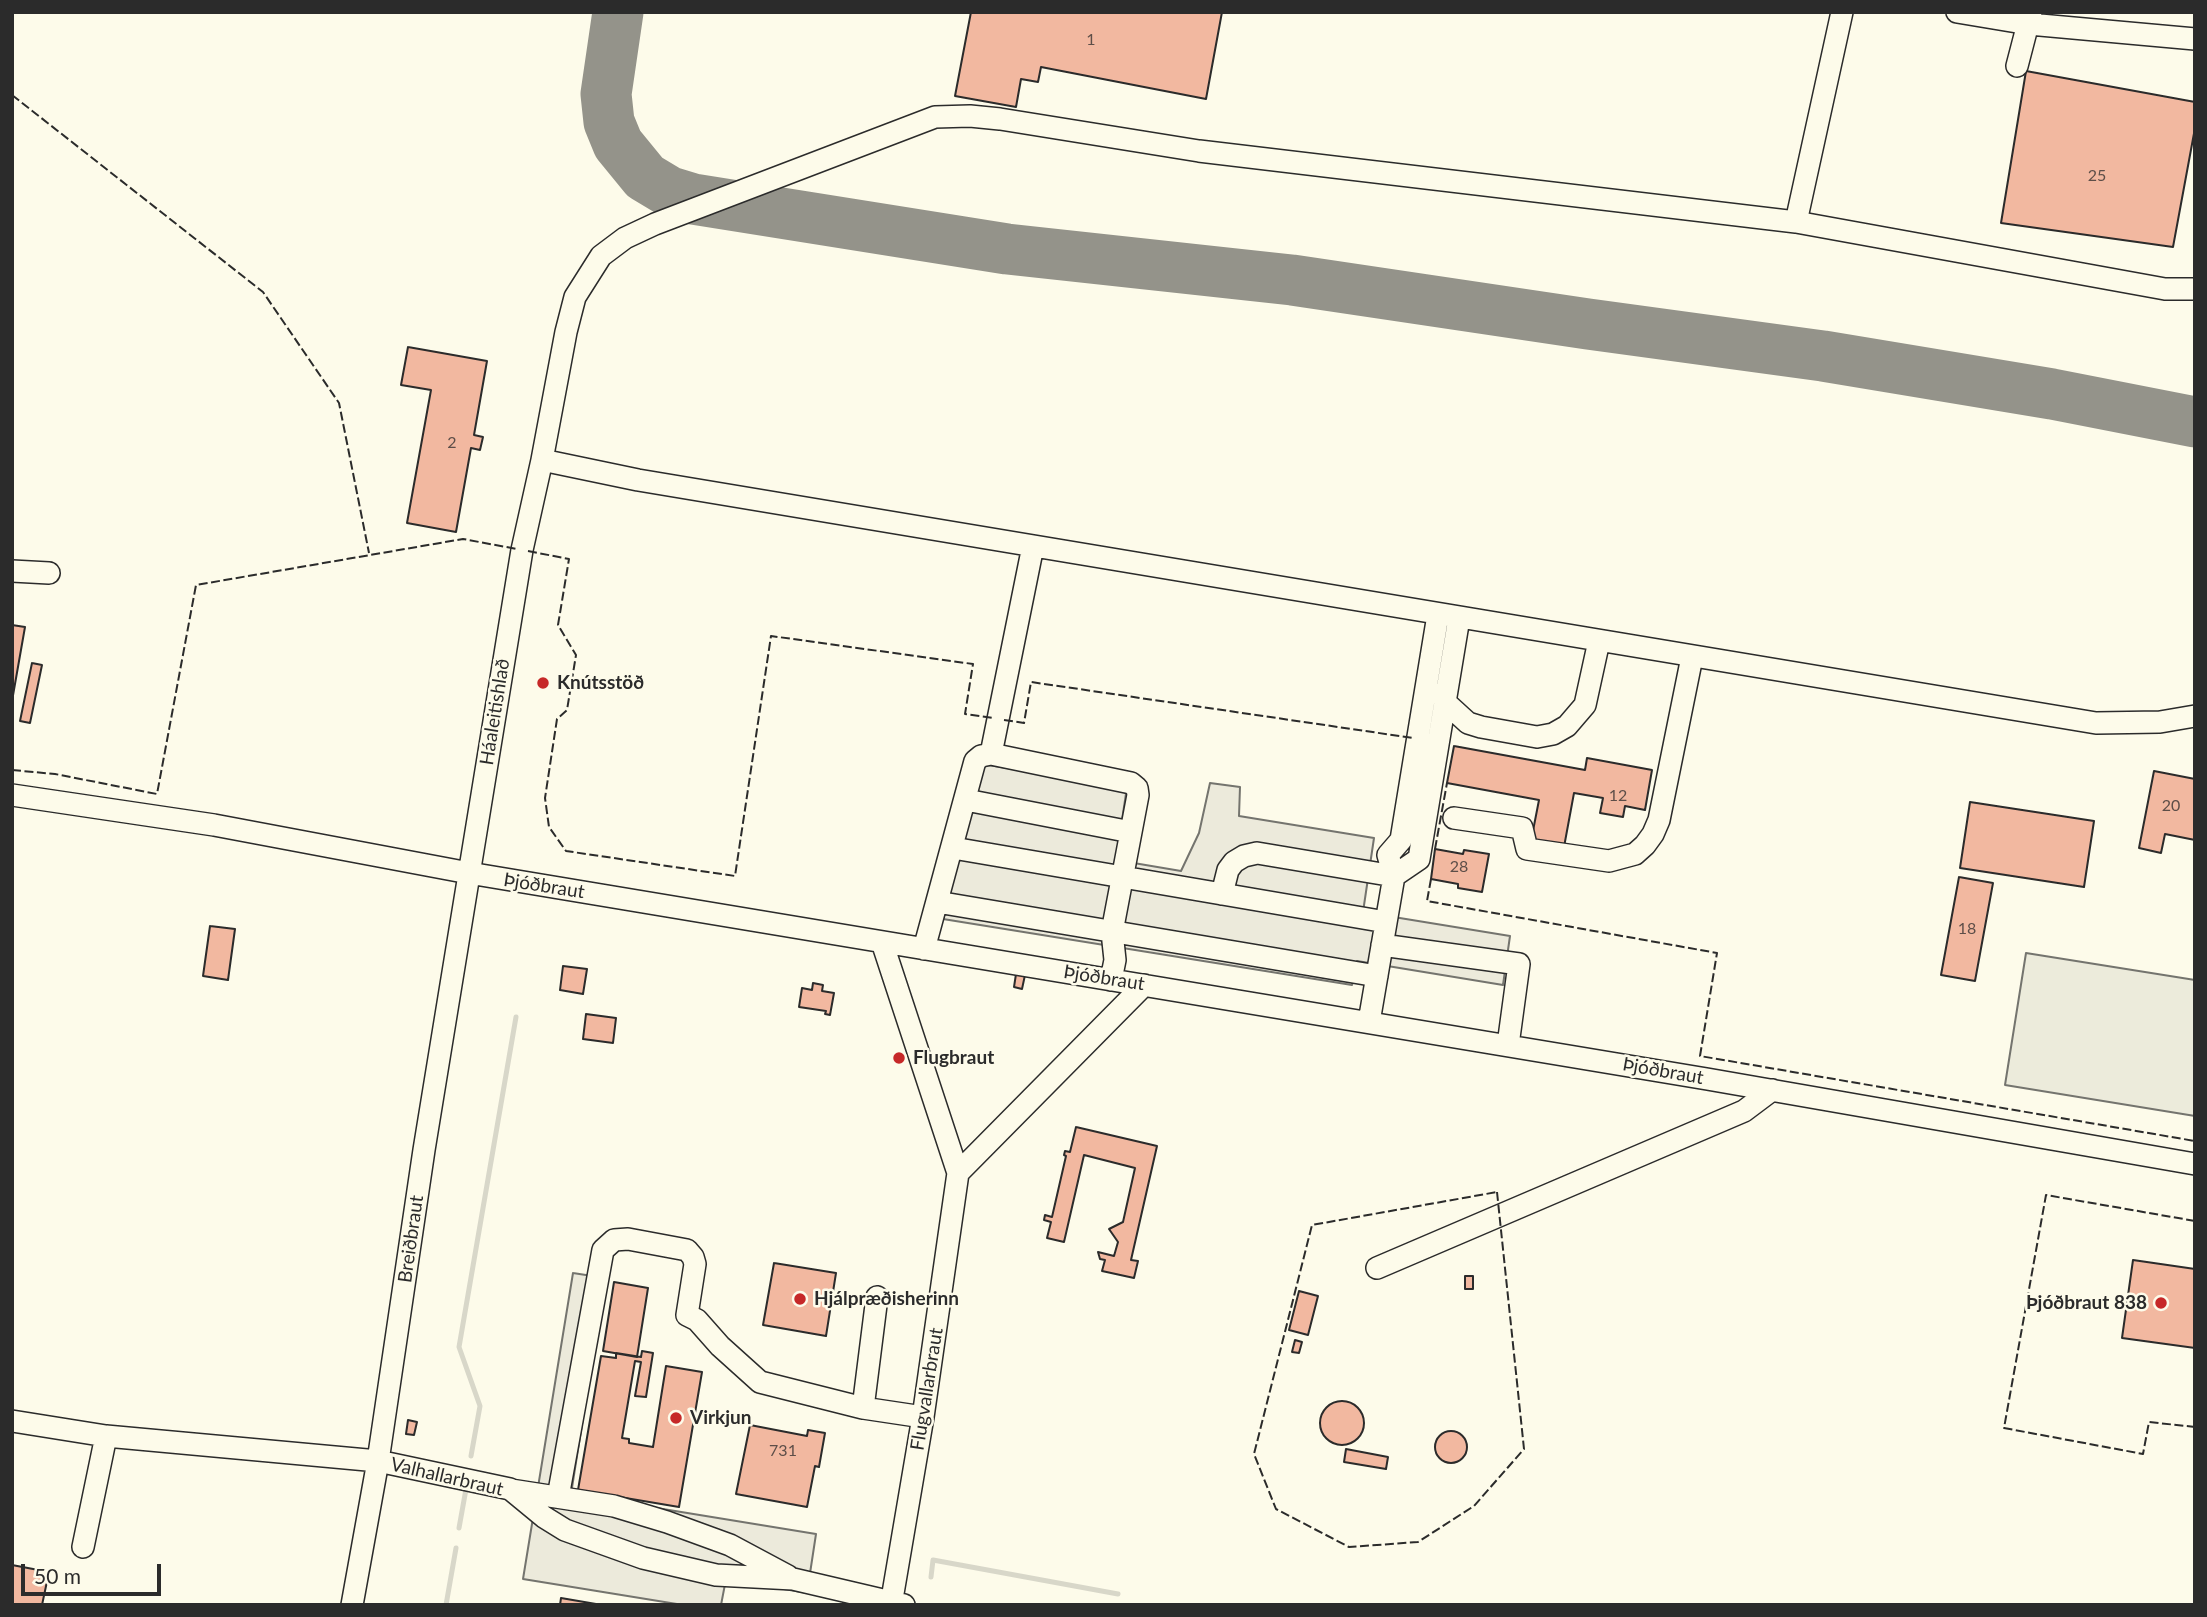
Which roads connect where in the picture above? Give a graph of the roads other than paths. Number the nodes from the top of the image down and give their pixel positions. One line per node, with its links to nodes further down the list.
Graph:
1 (1842, 12): 6 (street)
2 (1957, 12): 3 (street)
3 (2030, 18): 4 (street); 5 (street)
4 (2195, 39)
5 (2017, 66)
6 (1796, 222): 7 (street, Háaleitishlað); 8 (street, Háaleitishlað)
7 (2195, 289)
8 (542, 460): 9 (street); 24 (street, Háaleitishlað)
9 (1033, 546): 12 (street); 18 (street)
10 (12, 572): 11 (street)
11 (49, 573)
12 (1449, 617): 13 (street); 15 (street); 16 (street)
13 (1599, 641): 14 (street); 16 (street)
14 (1692, 657): 17 (street); 21 (street)
15 (1429, 675): 16 (street); 25 (street)
16 (1446, 702): 25 (street)
17 (2195, 716)
18 (991, 754): 20 (street); 22 (street)
19 (12, 795): 24 (street, Þjóðbraut)
20 (966, 800): 22 (street); 23 (street)
21 (1454, 818)
22 (1131, 831): 26 (street)
23 (953, 848): 26 (street); 28 (street)
24 (469, 873): 31 (street, Þjóðbraut); 48 (street, Breiðbraut)
25 (1394, 876): 27 (street); 29 (street)
26 (1122, 877): 27 (street); 30 (street)
27 (1222, 894): 29 (street)
28 (937, 902): 30 (street); 33 (street)
29 (1386, 922): 32 (street)
30 (1112, 932): 34 (street); 35 (street)
31 (882, 942): 33 (street, Þjóðbraut); 41 (street, Flugvallarbraut)
32 (1382, 945): 34 (street); 38 (street)
33 (924, 949): 35 (street, Þjóðbraut)
34 (1377, 976): 37 (street)
35 (1111, 980): 36 (street, Þjóðbraut)
36 (1144, 985): 37 (street, Þjóðbraut); 41 (street)
37 (1369, 1022): 38 (street, Þjóðbraut)
38 (1507, 1045): 39 (street, Þjóðbraut)
39 (1772, 1090): 40 (street, Þjóðbraut); 42 (street)
40 (2195, 1164)
41 (958, 1173): 45 (street, Flugvallarbraut)
42 (1377, 1268)
43 (877, 1297): 44 (street)
44 (863, 1408): 45 (street); 50 (street)
45 (923, 1417): 53 (street, Flugvallarbraut)
46 (12, 1421): 47 (street, Valhallarbraut)
47 (106, 1436): 48 (street, Valhallarbraut); 51 (street)
48 (378, 1461): 49 (street, Valhallarbraut); 54 (street, Breiðbraut)
49 (510, 1489): 50 (street); 52 (street, Valhallarbraut)
50 (558, 1497): 52 (street)
51 (83, 1547)
52 (793, 1579): 53 (street, Valhallarbraut)
53 (895, 1604)
54 (352, 1605)

